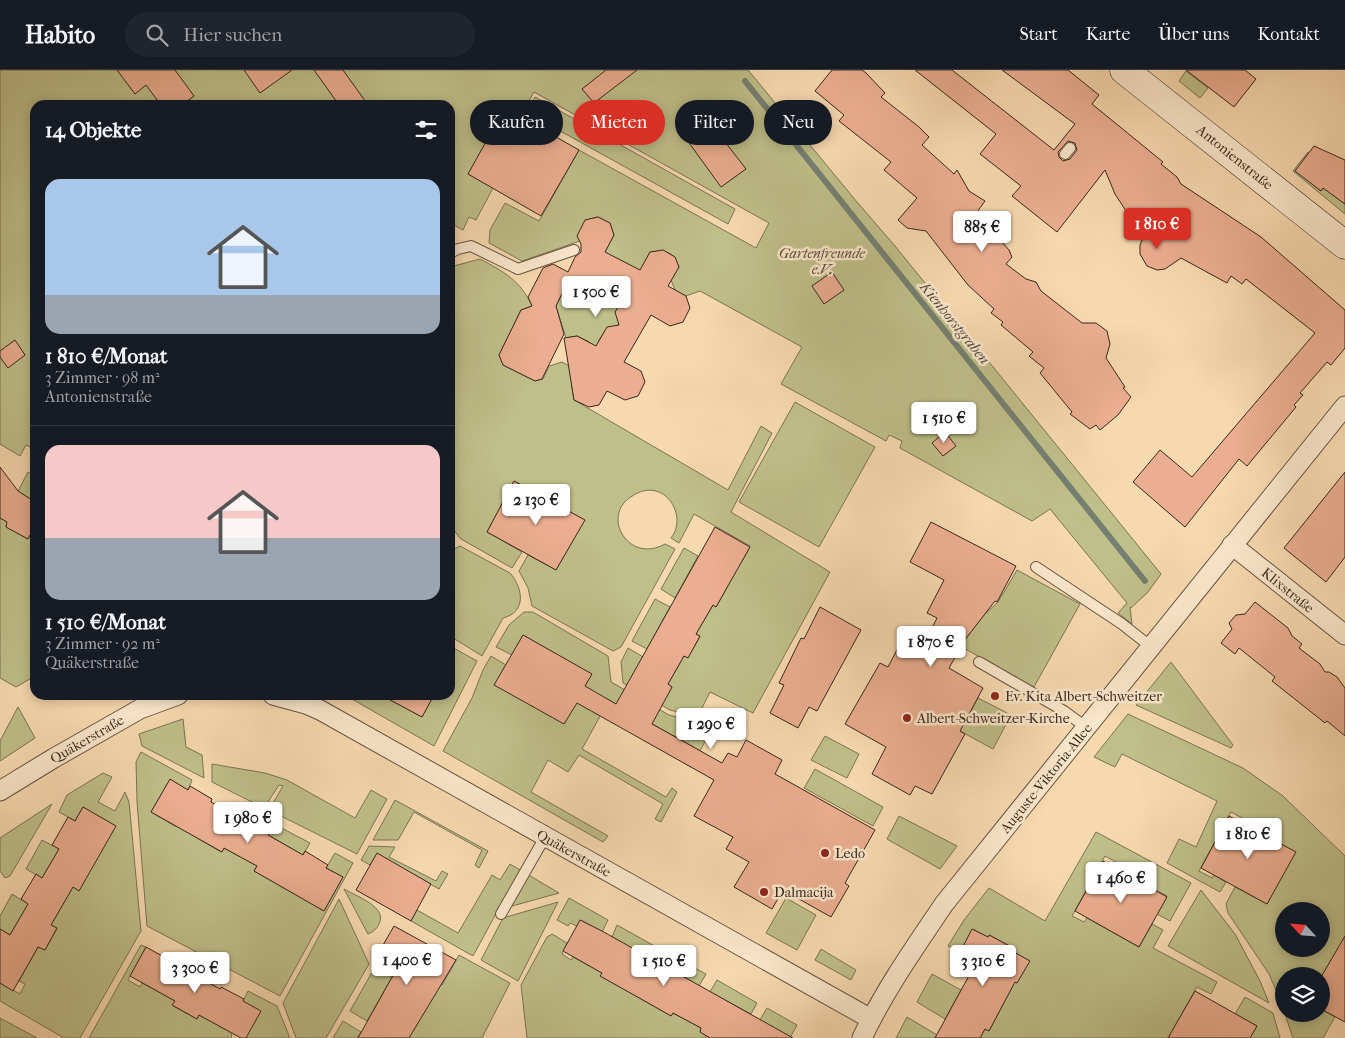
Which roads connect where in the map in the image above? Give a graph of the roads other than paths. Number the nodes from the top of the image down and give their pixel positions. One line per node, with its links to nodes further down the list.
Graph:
1 (1124, 70): 2 (main road, Antonienstraße)
2 (1345, 245)
3 (455, 250): 4 (lane)
4 (574, 250)
5 (1345, 406): 6 (street, Auguste-Viktoria-Allee)
6 (1232, 545): 8 (street, Klixstraße); 9 (street, Auguste-Viktoria-Allee)
7 (1036, 567): 9 (lane)
8 (1345, 635)
9 (1150, 646): 13 (street, Auguste-Viktoria-Allee)
10 (978, 662): 13 (lane)
11 (164, 700): 14 (street, Quäkerstraße)
12 (292, 700): 15 (street, Quäkerstraße)
13 (1087, 728): 17 (street, Auguste-Viktoria-Allee)
14 (0, 791)
15 (545, 837): 16 (lane); 17 (street, Quäkerstraße)
16 (501, 914)
17 (871, 1019): 18 (street, Auguste-Viktoria-Allee)
18 (862, 1038)

